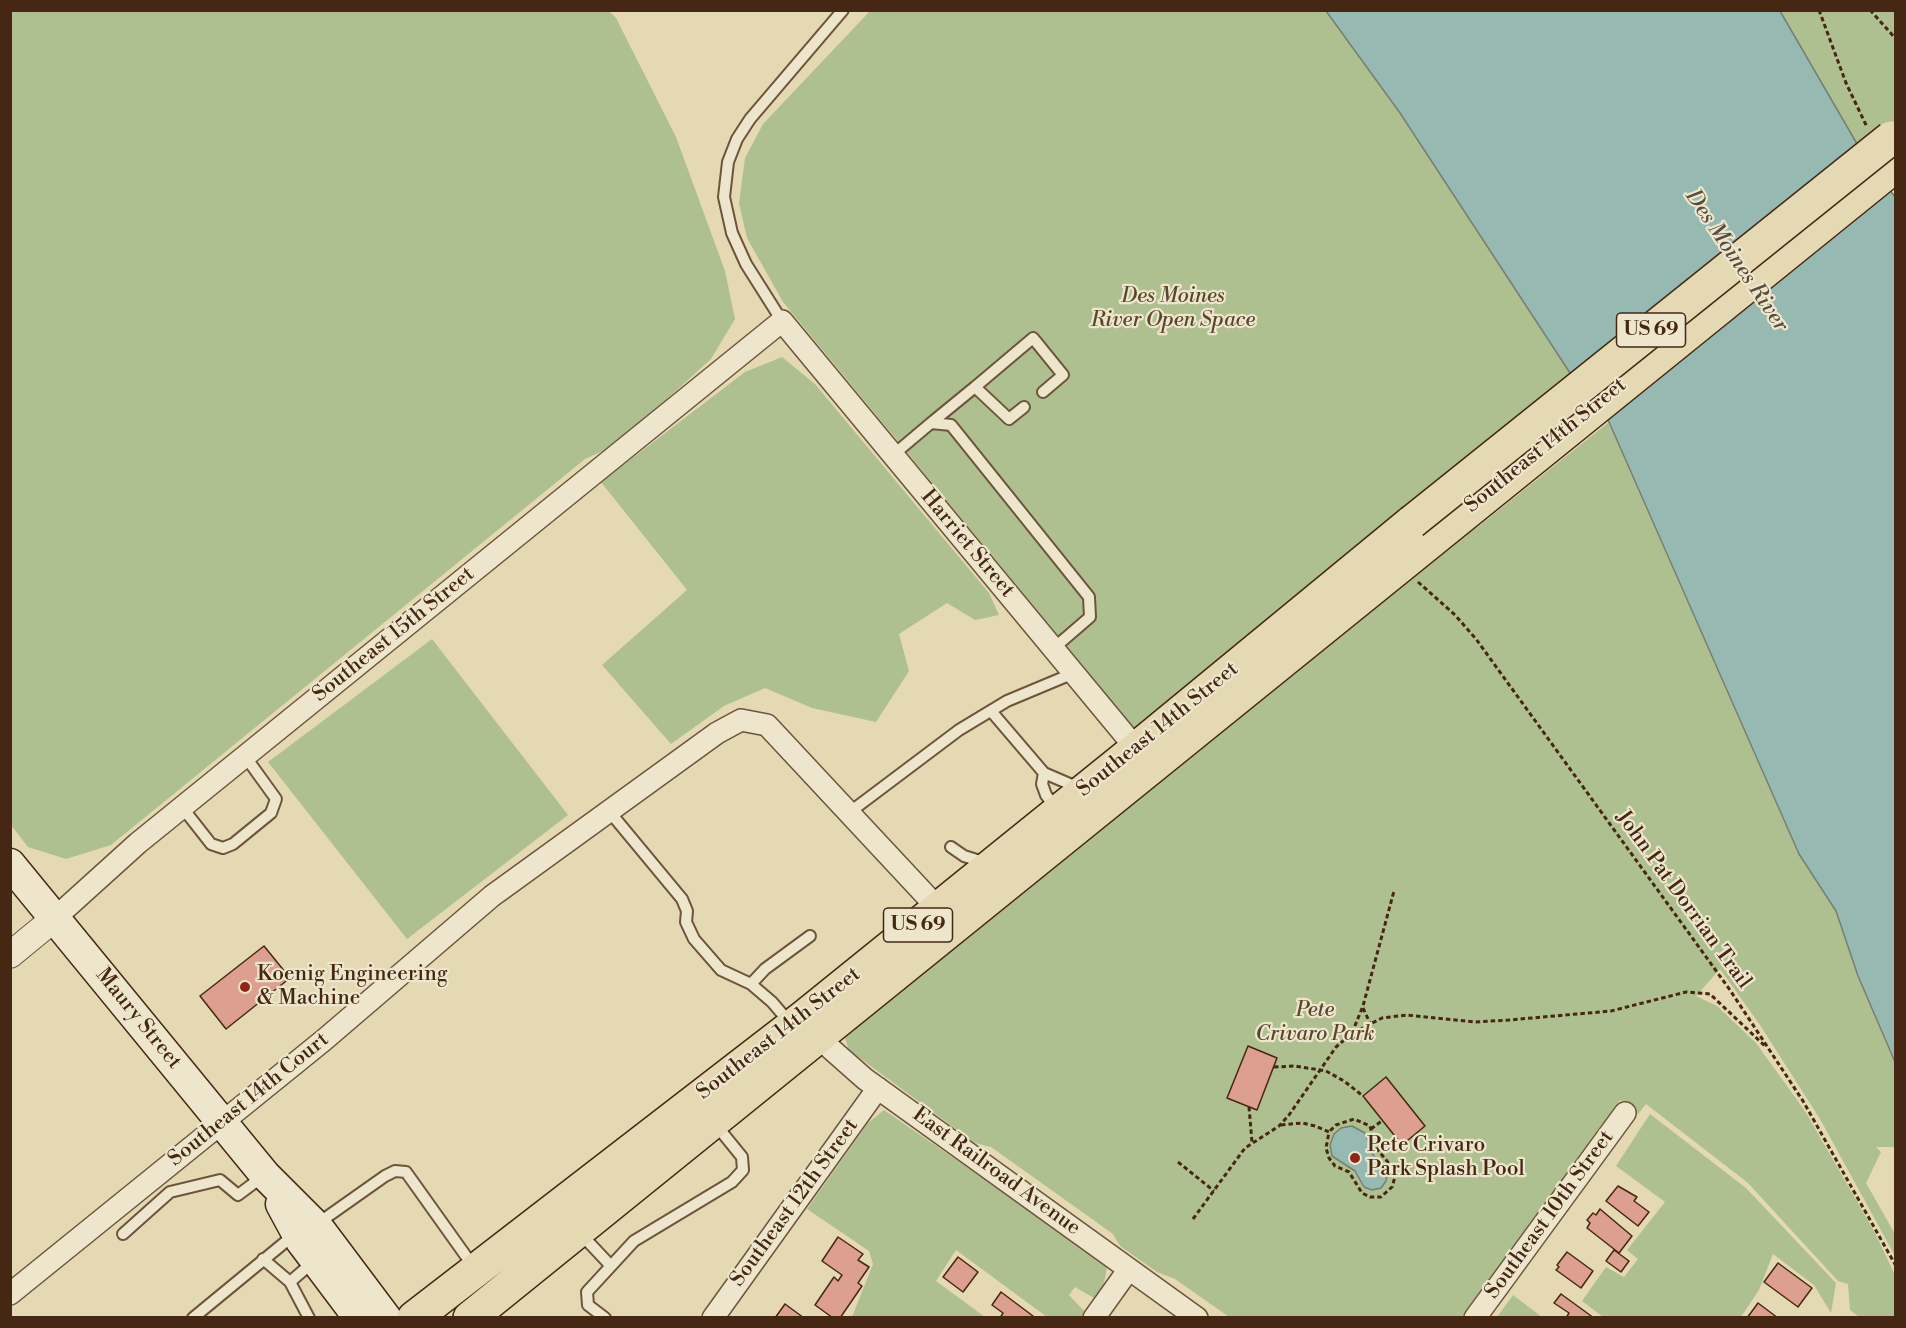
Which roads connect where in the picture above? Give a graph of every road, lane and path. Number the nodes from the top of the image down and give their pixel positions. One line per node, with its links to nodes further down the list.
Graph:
1 (843, 10): 6 (lane)
2 (1819, 10): 5 (path)
3 (1870, 10): 4 (path)
4 (1896, 39)
5 (1888, 142): 17 (main road, Southeast 14th Street / US 69, bridge)
6 (783, 321): 11 (street, Harriet Street); 16 (street, Southeast 15th Street)
7 (975, 387): 8 (lane); 9 (lane); 10 (lane)
8 (1043, 392)
9 (1024, 407)
10 (931, 423): 11 (lane); 13 (lane)
11 (893, 455): 13 (street, Harriet Street)
12 (1412, 577): 37 (path, John Pat Dorrian Trail)
13 (1054, 648): 14 (street, Harriet Street)
14 (1074, 673): 15 (lane); 17 (street, Harriet Street)
15 (991, 711): 18 (lane); 22 (lane)
16 (245, 756): 20 (street, Southeast 15th Street); 20 (lane)
17 (1144, 758): 19 (main road, Southeast 14th Street / US 69); 29 (main road, Southeast 14th Street / US 69)
18 (1044, 773): 19 (lane); 23 (lane)
19 (1085, 790): 23 (main road, Southeast 14th Street / US 69)
20 (182, 807): 28 (street, Southeast 15th Street)
21 (609, 811): 22 (street, Southeast 14th Court); 32 (lane); 45 (street, Southeast 14th Court)
22 (850, 812): 29 (street)
23 (1059, 812): 26 (main road, Southeast 14th Street / US 69)
24 (951, 847): 26 (lane)
25 (10, 864): 28 (main road, Maury Street)
26 (992, 866): 29 (main road, Southeast 14th Street / US 69)
27 (1394, 891): 33 (path)
28 (55, 918): 31 (street, Southeast 15th Street); 45 (main road, Maury Street)
29 (947, 918): 35 (main road, Southeast 14th Street / US 69)
30 (810, 936): 32 (lane)
31 (10, 955)
32 (751, 984): 35 (lane)
33 (1363, 1006): 34 (path); 36 (path)
34 (1370, 1023): 36 (path); 37 (path)
35 (805, 1026): 40 (street, East Railroad Avenue); 46 (main road, Southeast 14th Street / US 69); 62 (main road, Southeast 14th Street / US 69)
36 (1351, 1034): 39 (path)
37 (1770, 1052): 61 (path, John Pat Dorrian Trail)
38 (1274, 1067): 39 (path)
39 (1320, 1069): 41 (path); 47 (path)
40 (878, 1088): 63 (street, East Railroad Avenue); 73 (street, Southeast 12th Street)
41 (1363, 1096)
42 (1248, 1107): 50 (path)
43 (1625, 1113): 76 (street, Southeast 10th Street)
44 (1383, 1120): 48 (path)
45 (222, 1122): 52 (main road, Maury Street); 65 (street, Southeast 14th Court)
46 (713, 1122): 56 (main road, Southeast 14th Street / US 69); 60 (lane)
47 (1279, 1126): 49 (path); 50 (path)
48 (1371, 1129): 49 (path); 49 (path)
49 (1329, 1132)
50 (1252, 1142): 53 (path)
51 (1178, 1162): 53 (path)
52 (265, 1175): 55 (main road, Maury Street); 57 (lane)
53 (1214, 1191): 54 (path)
54 (1193, 1219)
55 (306, 1229): 58 (lane); 59 (main road, Maury Street); 62 (lane); 70 (main road, Maury Street)
56 (578, 1231): 60 (lane); 66 (main road, Southeast 14th Street / US 69)
57 (123, 1234)
58 (263, 1259): 64 (lane); 67 (lane)
59 (316, 1260): 64 (lane); 69 (main road, Maury Street)
60 (610, 1266): 72 (lane)
61 (1896, 1266)
62 (475, 1269): 71 (main road, Southeast 14th Street / US 69)
63 (1130, 1269): 74 (street); 75 (street, East Railroad Avenue)
64 (290, 1282): 68 (lane)
65 (10, 1294)
66 (487, 1308)
67 (194, 1317)
68 (309, 1317)
69 (359, 1317)
70 (386, 1317)
71 (414, 1317)
72 (605, 1317)
73 (713, 1317)
74 (1094, 1317)
75 (1197, 1317)
76 (1475, 1317)

